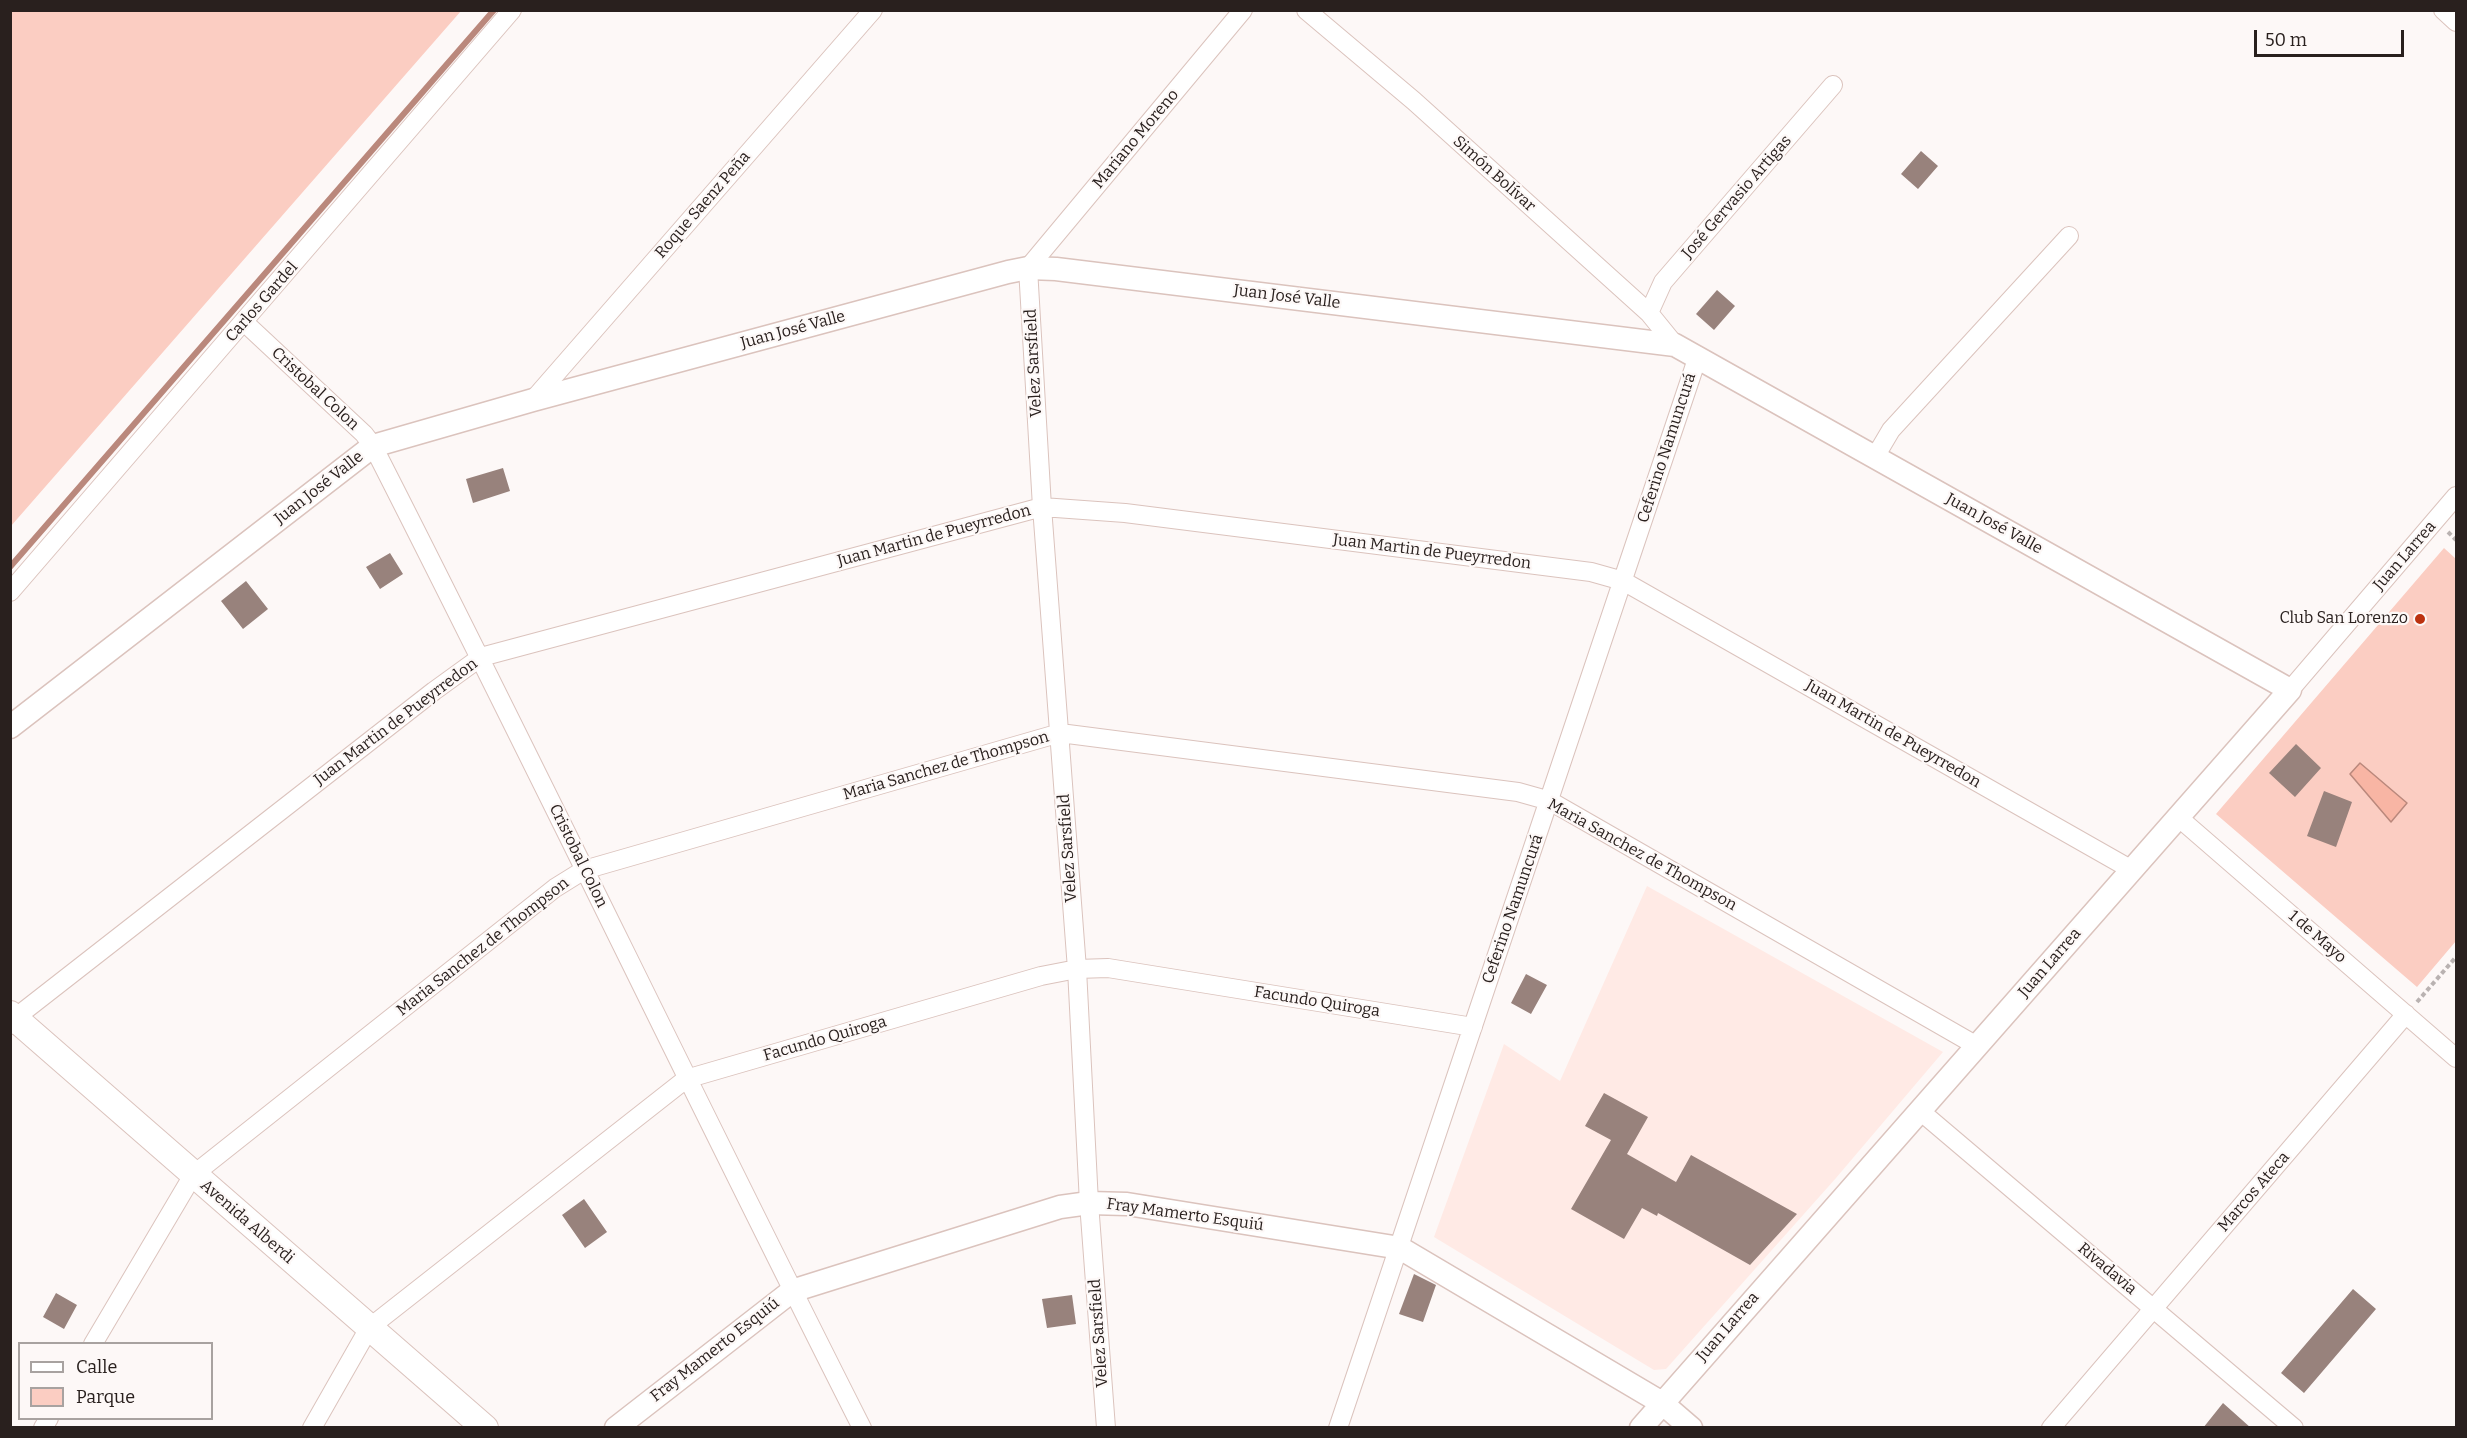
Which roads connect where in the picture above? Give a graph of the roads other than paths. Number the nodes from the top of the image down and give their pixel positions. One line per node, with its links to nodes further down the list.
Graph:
1 (512, 10): 11 (street, Carlos Gardel)
2 (873, 10): 14 (street, Roque Saenz Peña)
3 (1244, 10): 9 (street, Mariano Moreno)
4 (1306, 10): 10 (street, Simón Bolívar)
5 (2443, 10): 6 (street)
6 (2457, 22)
7 (1833, 85): 10 (street, José Gervasio Artigas)
8 (2069, 236): 16 (street)
9 (1028, 268): 12 (street, Juan José Valle); 14 (street, Juan José Valle); 18 (street, Velez Sarsfield)
10 (1649, 313): 12 (street, Simón Bolívar)
11 (244, 322): 15 (street, Cristobal Colon); 20 (street, Carlos Gardel)
12 (1675, 345): 13 (street, Juan José Valle)
13 (1698, 356): 16 (street, Juan José Valle); 19 (street, Ceferino Namuncurá)
14 (533, 400): 15 (street, Juan José Valle)
15 (373, 446): 21 (street, Cristobal Colon); 23 (street, Juan José Valle)
16 (1875, 457): 22 (street, Juan José Valle)
17 (2457, 496): 22 (street, Juan Larrea)
18 (1042, 507): 19 (street, Juan Martin de Pueyrredon); 21 (street, Juan Martin de Pueyrredon); 24 (street, Velez Sarsfield)
19 (1623, 581): 25 (street, Ceferino Namuncurá); 28 (street, Juan Martin de Pueyrredon)
20 (10, 592)
21 (481, 657): 27 (street, Cristobal Colon); 31 (street, Juan Martin de Pueyrredon)
22 (2290, 690): 26 (street, Juan Larrea)
23 (10, 727)
24 (1060, 733): 25 (street, Maria Sanchez de Thompson); 27 (street, Maria Sanchez de Thompson); 29 (street, Velez Sarsfield)
25 (1550, 801): 32 (street, Ceferino Namuncurá); 33 (street, Maria Sanchez de Thompson)
26 (2178, 817): 28 (street, Juan Larrea); 30 (street, 1 de Mayo)
27 (584, 870): 35 (street, Cristobal Colon); 37 (street, Maria Sanchez de Thompson)
28 (2132, 870): 33 (street, Juan Larrea)
29 (1077, 969): 32 (street, Facundo Quiroga); 35 (street, Facundo Quiroga); 38 (street, Velez Sarsfield)
30 (2406, 1014): 34 (street, 1 de Mayo); 41 (street, Marcos Ateca)
31 (12, 1019): 37 (main road, Avenida Alberdi)
32 (1473, 1027): 39 (street, Ceferino Namuncurá)
33 (1977, 1046): 36 (street, Juan Larrea)
34 (2457, 1058)
35 (686, 1079): 40 (street, Cristobal Colon); 42 (street, Facundo Quiroga)
36 (1920, 1110): 41 (street, Rivadavia); 44 (street, Juan Larrea)
37 (193, 1175): 42 (main road, Avenida Alberdi); 43 (street, Maria Sanchez de Thompson)
38 (1089, 1203): 39 (street, Fray Mamerto Esquiú); 40 (street, Fray Mamerto Esquiú); 49 (street, Velez Sarsfield)
39 (1400, 1248): 44 (street, Fray Mamerto Esquiú); 50 (street, Ceferino Namuncurá)
40 (792, 1290): 47 (street, Fray Mamerto Esquiú); 48 (street, Cristobal Colon)
41 (2154, 1309): 53 (street, Marcos Ateca); 54 (street, Rivadavia)
42 (369, 1328): 45 (street, Facundo Quiroga); 46 (main road, Avenida Alberdi)
43 (94, 1342)
44 (1662, 1403): 51 (street, Juan Larrea); 52 (street, Fray Mamerto Esquiú)
45 (312, 1428)
46 (485, 1428)
47 (616, 1428)
48 (862, 1428)
49 (1106, 1428)
50 (1338, 1428)
51 (1641, 1428)
52 (1691, 1428)
53 (2051, 1428)
54 (2294, 1428)

